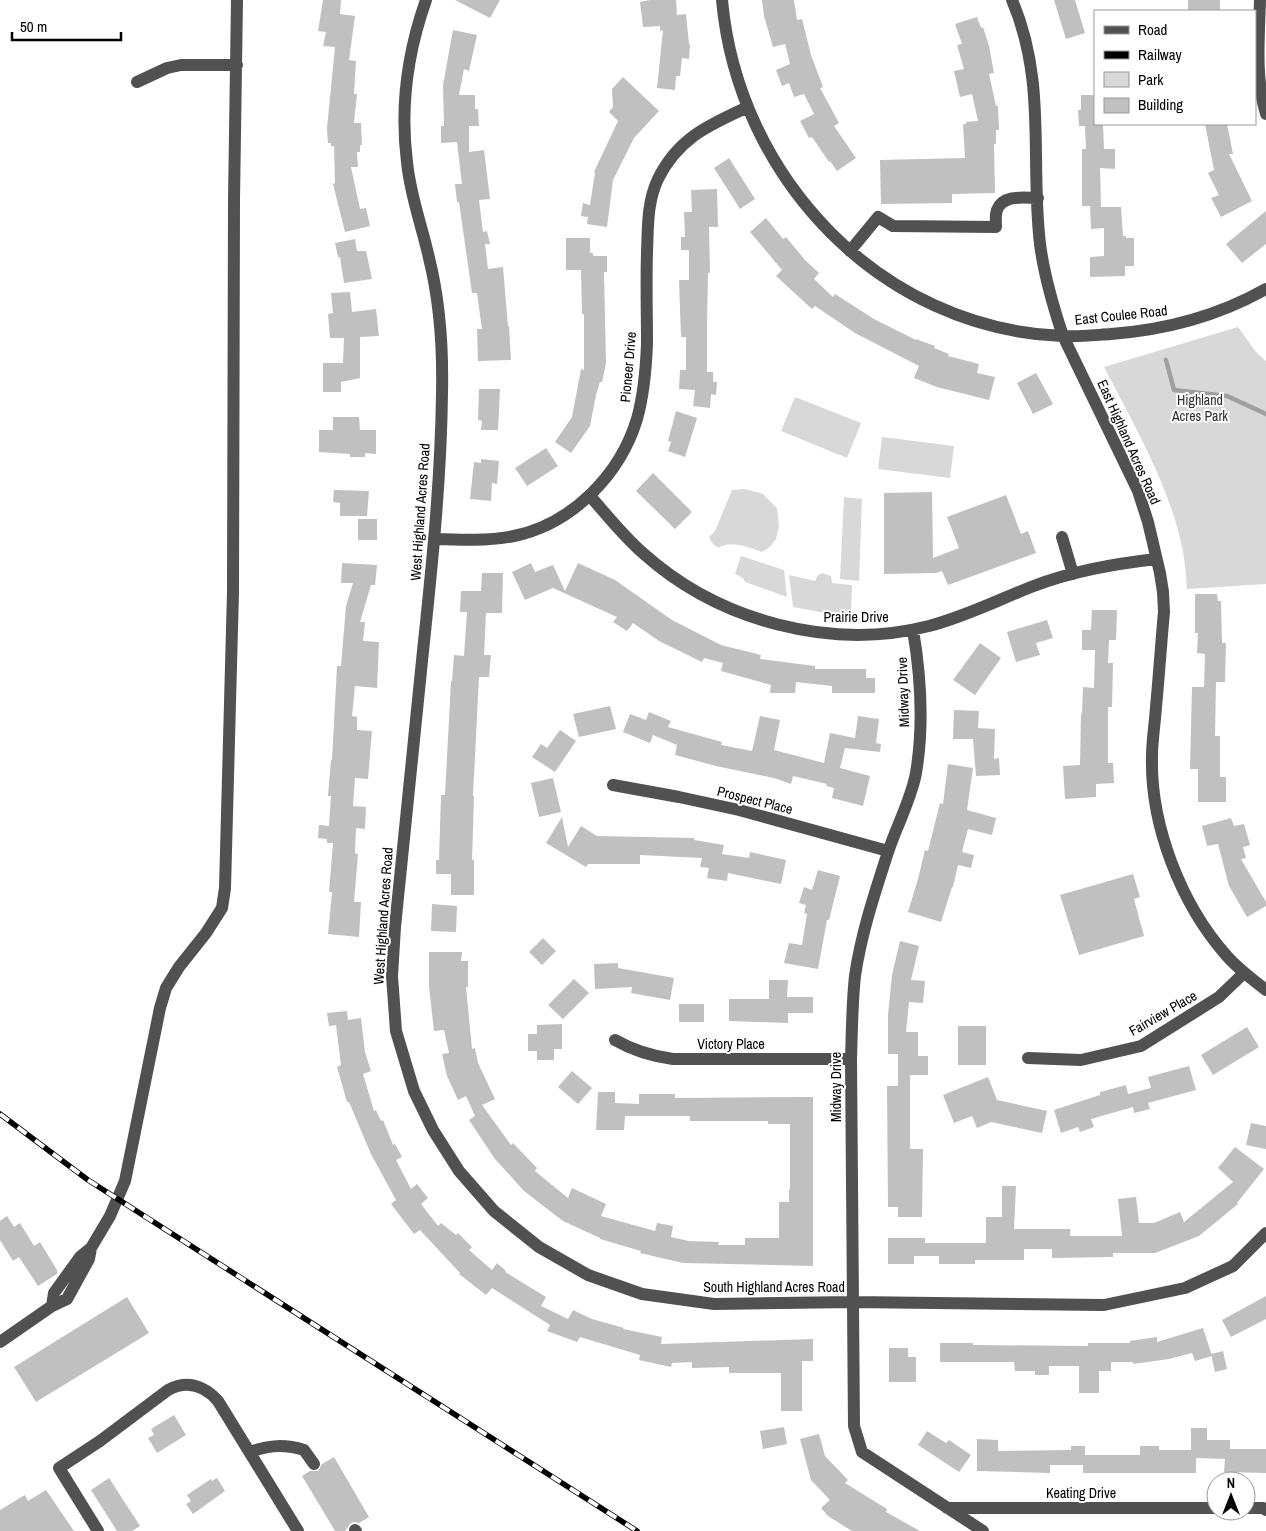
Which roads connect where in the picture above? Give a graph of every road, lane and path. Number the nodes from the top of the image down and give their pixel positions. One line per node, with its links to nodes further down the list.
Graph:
1 (237, 0): 6 (street)
2 (426, 0): 16 (street, West Highland Acres Road)
3 (722, 0): 8 (street, East Coulee Road)
4 (1012, 0): 10 (street, East Highland Acres Road)
5 (1260, 0): 9 (street)
6 (237, 65): 7 (street); 30 (street)
7 (137, 82)
8 (748, 107): 11 (street, East Coulee Road); 14 (street, Pioneer Drive)
9 (1266, 114)
10 (1038, 198): 11 (street); 13 (street, East Highland Acres Road)
11 (850, 251): 13 (street, East Coulee Road)
12 (1266, 289): 13 (street, East Coulee Road)
13 (1063, 336): 17 (street, East Highland Acres Road)
14 (590, 496): 16 (street, Pioneer Drive); 19 (street, Prairie Drive)
15 (1062, 537): 18 (street)
16 (434, 539): 24 (street, West Highland Acres Road)
17 (1156, 559): 18 (street, Prairie Drive); 22 (street, East Highland Acres Road)
18 (1073, 574): 19 (street, Prairie Drive)
19 (913, 630): 21 (street, Midway Drive)
20 (612, 785): 21 (street, Prospect Place)
21 (888, 852): 27 (street, Midway Drive)
22 (1244, 973): 23 (street, East Highland Acres Road); 26 (street, Fairview Place)
23 (1266, 990)
24 (396, 1031): 29 (street, South Highland Acres Road)
25 (615, 1040): 27 (street, Victory Place)
26 (1028, 1058)
27 (851, 1059): 29 (street, Midway Drive)
28 (1266, 1233): 29 (street, South Highland Acres Road)
29 (852, 1302): 33 (street, Midway Drive)
30 (0, 1342)
31 (250, 1452): 32 (street); 35 (street); 36 (street)
32 (314, 1464)
33 (947, 1508): 34 (street, Keating Drive); 37 (street, Midway Drive)
34 (1206, 1508)
35 (98, 1531)
36 (298, 1531)
37 (983, 1531)

